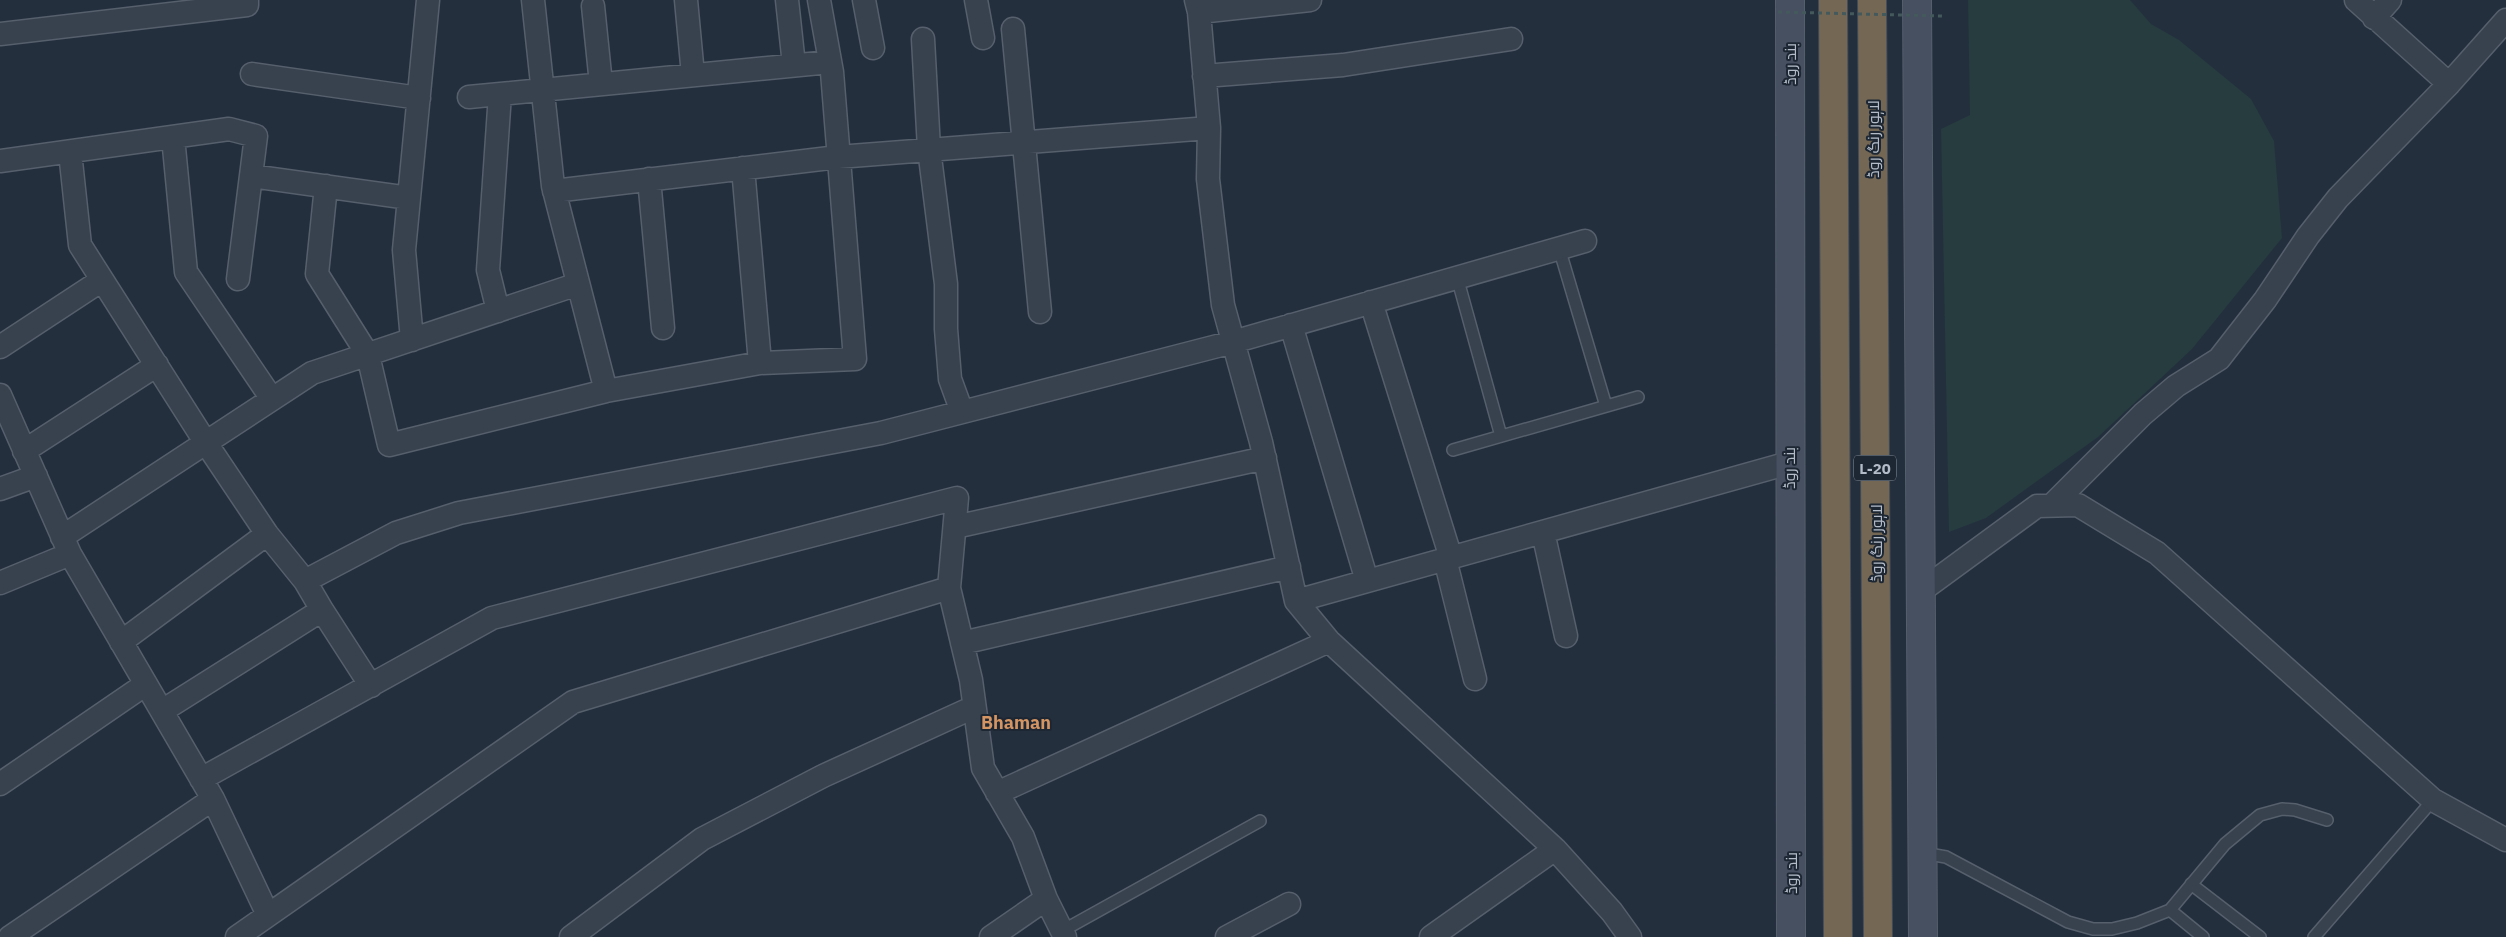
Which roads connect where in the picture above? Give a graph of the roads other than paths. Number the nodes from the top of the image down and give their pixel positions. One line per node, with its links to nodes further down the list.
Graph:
1 (247, 0): 21 (street)
2 (428, 0): 36 (street)
3 (533, 0): 33 (street)
4 (686, 0): 29 (street)
5 (787, 0): 27 (street)
6 (819, 0): 26 (street)
7 (864, 0): 25 (street)
8 (976, 0): 22 (street)
9 (1310, 0): 16 (street)
10 (1833, 0): 128 (highway, L-20)
11 (1872, 0): 129 (highway, لاہور رنگ روڈ / L-20)
12 (1917, 0): 92 (main road)
13 (2356, 0): 18 (street)
14 (2390, 0): 18 (street)
15 (593, 6): 31 (street)
16 (1197, 6): 30 (street)
17 (1784, 6): 78 (main road, بند روڈ)
18 (2374, 18): 32 (street)
19 (2506, 20): 32 (street)
20 (1014, 29): 39 (street)
21 (0, 34)
22 (983, 38)
23 (922, 39): 40 (street)
24 (1512, 39): 30 (street)
25 (874, 48)
26 (830, 62): 27 (street); 42 (street)
27 (794, 65): 29 (street)
28 (252, 74): 36 (street)
29 (692, 75): 31 (street)
30 (1204, 76): 37 (street)
31 (601, 84): 33 (street)
32 (2449, 84): 81 (street)
33 (545, 90): 34 (street); 48 (street)
34 (500, 94): 35 (street); 57 (street)
35 (470, 97)
36 (418, 98): 49 (street)
37 (1209, 128): 39 (street); 62 (street)
38 (173, 137): 41 (street); 45 (street); 70 (street)
39 (1024, 141): 40 (street); 58 (street)
40 (929, 149): 42 (street); 72 (street)
41 (70, 152): 43 (street); 54 (street)
42 (838, 157): 44 (street); 65 (street)
43 (0, 161)
44 (743, 168): 46 (street); 65 (street)
45 (251, 176): 47 (street); 53 (street)
46 (649, 180): 48 (street); 60 (street)
47 (326, 186): 49 (street); 64 (street)
48 (554, 190): 55 (street)
49 (409, 198): 61 (street)
50 (1585, 241): 51 (street)
51 (1559, 248): 52 (street); 71 (lane)
52 (1458, 277): 56 (street); 73 (lane)
53 (238, 279)
54 (102, 280): 63 (street); 66 (street)
55 (578, 284): 57 (street); 67 (street)
56 (1371, 302): 59 (street); 86 (street)
57 (498, 312): 61 (street)
58 (1040, 312)
59 (1290, 325): 62 (street); 88 (street)
60 (663, 328)
61 (412, 340): 64 (street)
62 (1233, 342): 72 (street); 77 (street)
63 (0, 347)
64 (368, 355): 67 (street); 70 (street)
65 (760, 363): 67 (street)
66 (157, 365): 74 (street); 76 (street)
67 (606, 391)
68 (0, 395): 76 (street)
69 (1638, 397): 71 (lane)
70 (272, 399): 74 (street)
71 (1606, 406): 73 (lane)
72 (962, 412): 89 (street)
73 (1501, 436): 75 (lane)
74 (206, 443): 84 (street); 85 (street)
75 (1453, 450)
76 (24, 451): 79 (street)
77 (1265, 458): 82 (street); 87 (street)
78 (1789, 464): 83 (street); 127 (main road, بند روڈ)
79 (36, 476): 80 (street); 85 (street)
80 (0, 489)
81 (2052, 506): 92 (street); 108 (street)
82 (955, 526): 91 (street); 101 (street)
83 (1543, 532): 86 (street); 95 (street)
84 (267, 534): 89 (street); 97 (street)
85 (66, 546): 90 (street); 97 (street)
86 (1448, 559): 88 (street); 99 (street)
87 (1289, 567): 93 (street); 98 (street)
88 (1367, 581): 93 (street)
89 (305, 582): 94 (street)
90 (0, 583)
91 (949, 588): 98 (street); 118 (street)
92 (1921, 591): 113 (main road)
93 (1296, 601): 96 (street)
94 (322, 610): 101 (street); 103 (street)
95 (1566, 636)
96 (1328, 641): 106 (street); 112 (street)
97 (121, 642): 100 (street)
98 (962, 643): 102 (street)
99 (1475, 679)
100 (146, 684): 103 (street); 105 (street)
101 (371, 686): 104 (street)
102 (974, 707): 106 (street); 122 (street)
103 (162, 711): 104 (street)
104 (201, 779): 107 (street)
105 (0, 784)
106 (997, 792): 115 (street)
107 (213, 799): 118 (street); 120 (street)
108 (2433, 800): 111 (street); 133 (lane)
109 (2327, 820): 114 (lane)
110 (1260, 821): 119 (lane)
111 (2505, 838)
112 (1555, 849): 125 (street); 126 (street)
113 (1923, 853): 117 (lane); 130 (main road)
114 (2191, 884): 117 (lane); 132 (lane)
115 (1046, 899): 119 (street); 123 (street)
116 (1289, 904): 124 (street)
117 (2170, 910): 131 (lane)
118 (263, 925): 121 (street)
119 (1064, 934)
120 (10, 937)
121 (237, 937)
122 (571, 937)
123 (991, 937)
124 (1227, 937)
125 (1431, 937)
126 (1630, 937)
127 (1791, 937)
128 (1838, 937)
129 (1878, 937)
130 (1923, 937)
131 (2203, 937)
132 (2260, 937)
133 (2314, 937)

